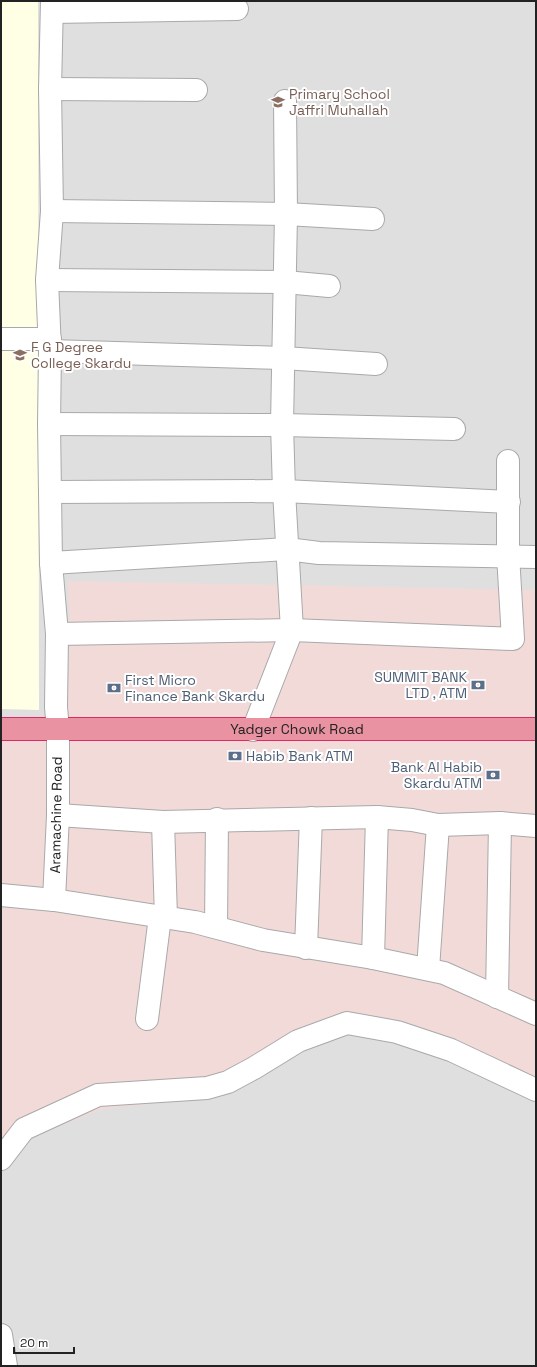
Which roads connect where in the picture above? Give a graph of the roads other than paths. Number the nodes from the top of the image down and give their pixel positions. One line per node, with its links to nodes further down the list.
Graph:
1 (52, 6): 2 (street); 3 (street, Aramachine Road)
2 (237, 8)
3 (50, 89): 4 (street); 6 (street, Aramachine Road)
4 (196, 90)
5 (285, 100): 7 (street)
6 (52, 211): 7 (street); 9 (street, Aramachine Road)
7 (286, 214): 8 (street); 10 (street)
8 (373, 219)
9 (48, 280): 10 (street); 13 (street, Aramachine Road)
10 (284, 282): 11 (street); 14 (street)
11 (329, 286)
12 (1, 339): 13 (street)
13 (50, 345): 14 (street); 16 (street, Aramachine Road)
14 (283, 358): 15 (street); 17 (street)
15 (376, 364)
16 (49, 424): 17 (street); 21 (street, Aramachine Road)
17 (282, 425): 18 (street); 20 (street)
18 (454, 429)
19 (508, 461): 22 (street)
20 (284, 491): 21 (street); 22 (street); 23 (street)
21 (50, 492): 26 (street, Aramachine Road)
22 (509, 502): 24 (street)
23 (287, 549): 24 (street); 26 (street); 27 (street)
24 (508, 555): 25 (street); 27 (street)
25 (536, 557)
26 (51, 563): 28 (street, Aramachine Road)
27 (292, 630): 28 (street); 32 (street)
28 (57, 634): 31 (street, Aramachine Road)
29 (1, 728): 31 (highway, Yadger Chowk Road)
30 (536, 729): 32 (highway, Yadger Chowk Road)
31 (58, 730): 32 (highway, Yadger Chowk Road); 33 (street, Aramachine Road)
32 (254, 730)
33 (58, 815): 37 (street); 42 (street, Aramachine Road)
34 (377, 817): 35 (street); 39 (street); 46 (street)
35 (311, 818): 36 (street); 45 (street)
36 (217, 820): 37 (street); 44 (street)
37 (163, 822): 43 (street)
38 (500, 823): 39 (street); 40 (street); 48 (street)
39 (438, 825): 47 (street)
40 (536, 826)
41 (1, 895): 42 (street)
42 (54, 900): 43 (street)
43 (163, 917): 44 (street); 50 (street)
44 (216, 928): 45 (street)
45 (306, 948): 46 (street)
46 (373, 958): 47 (street)
47 (428, 969): 48 (street)
48 (497, 997): 49 (street)
49 (536, 1014)
50 (147, 1020)
51 (536, 1090): 52 (street)
52 (1, 1159)
53 (1, 1335): 54 (street)
54 (6, 1366)

